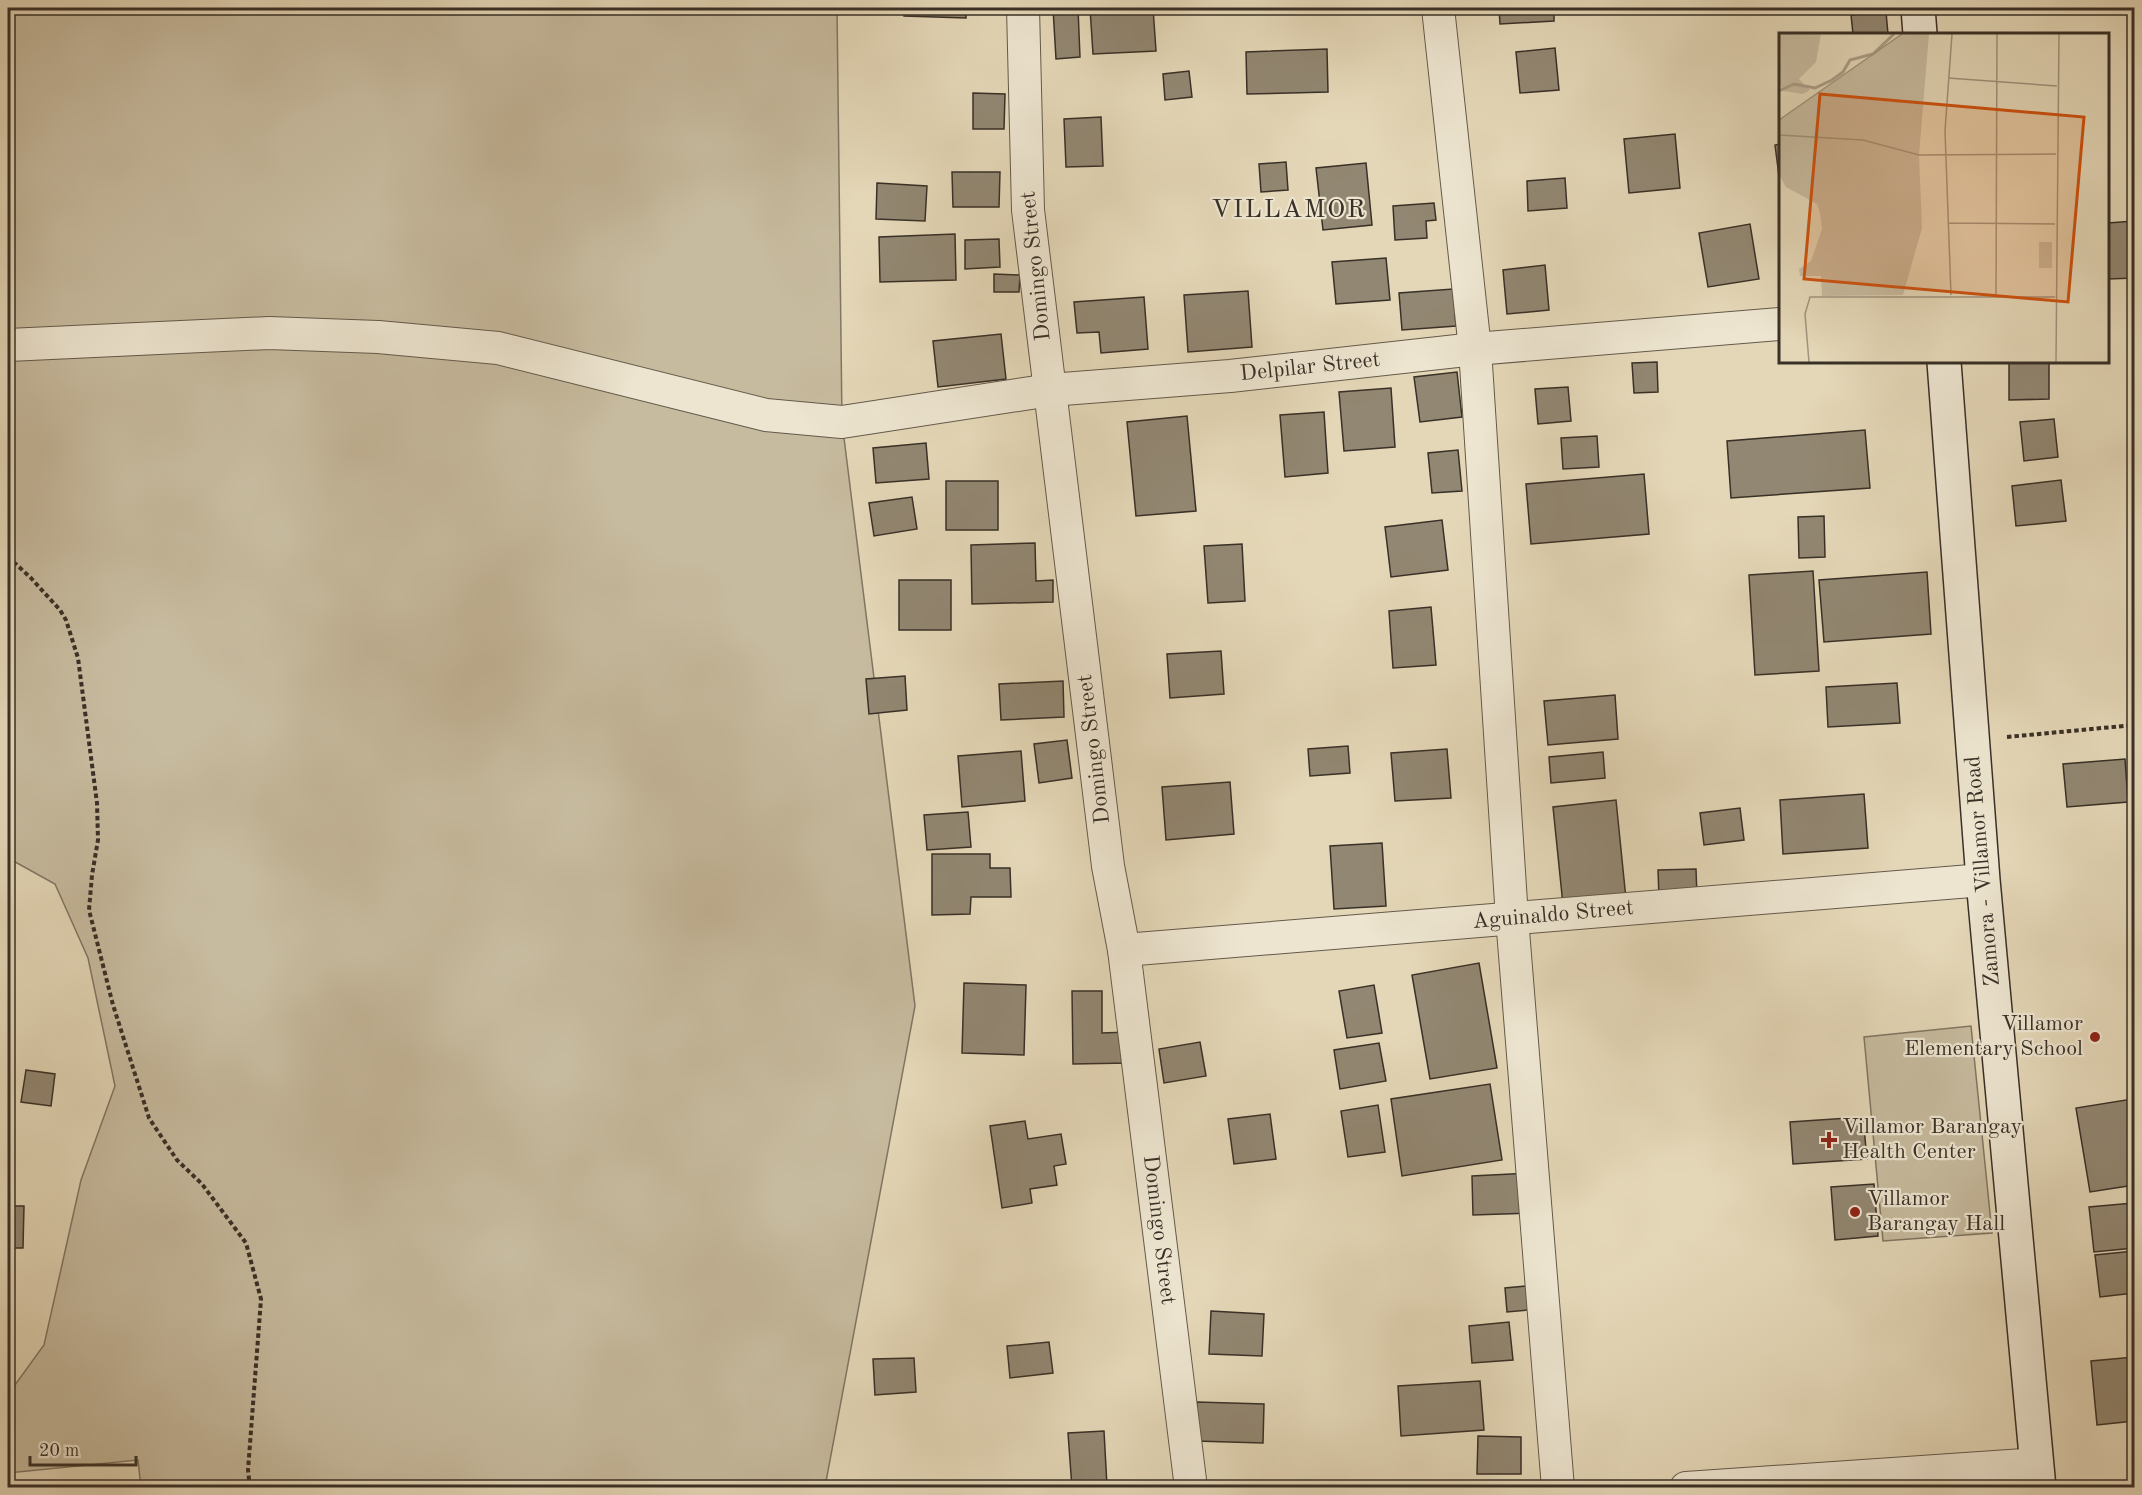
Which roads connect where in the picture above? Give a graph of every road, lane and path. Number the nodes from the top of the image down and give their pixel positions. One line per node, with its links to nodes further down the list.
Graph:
1 (1023, 8): 9 (street, Domingo Street)
2 (1438, 8): 7 (street)
3 (1918, 8): 4 (main road)
4 (1920, 33)
5 (1779, 324): 7 (street, Delpilar Street)
6 (8, 345): 9 (street, Delpilar Street)
7 (1475, 349): 9 (street, Delpilar Street); 14 (street)
8 (1944, 363): 12 (main road, Zamora - Villamor Road)
9 (1050, 390): 15 (street, Domingo Street)
10 (8, 557): 17 (path)
11 (2134, 725): 12 (path)
12 (1972, 740): 13 (main road, Zamora - Villamor Road)
13 (1983, 880): 14 (street, Aguinaldo Street); 16 (main road, Zamora - Villamor Road)
14 (1512, 918): 15 (street, Aguinaldo Street); 19 (street)
15 (1124, 950): 18 (street, Domingo Street)
16 (2038, 1476): 20 (street)
17 (250, 1488)
18 (1191, 1488)
19 (1558, 1488)
20 (1686, 1488)

